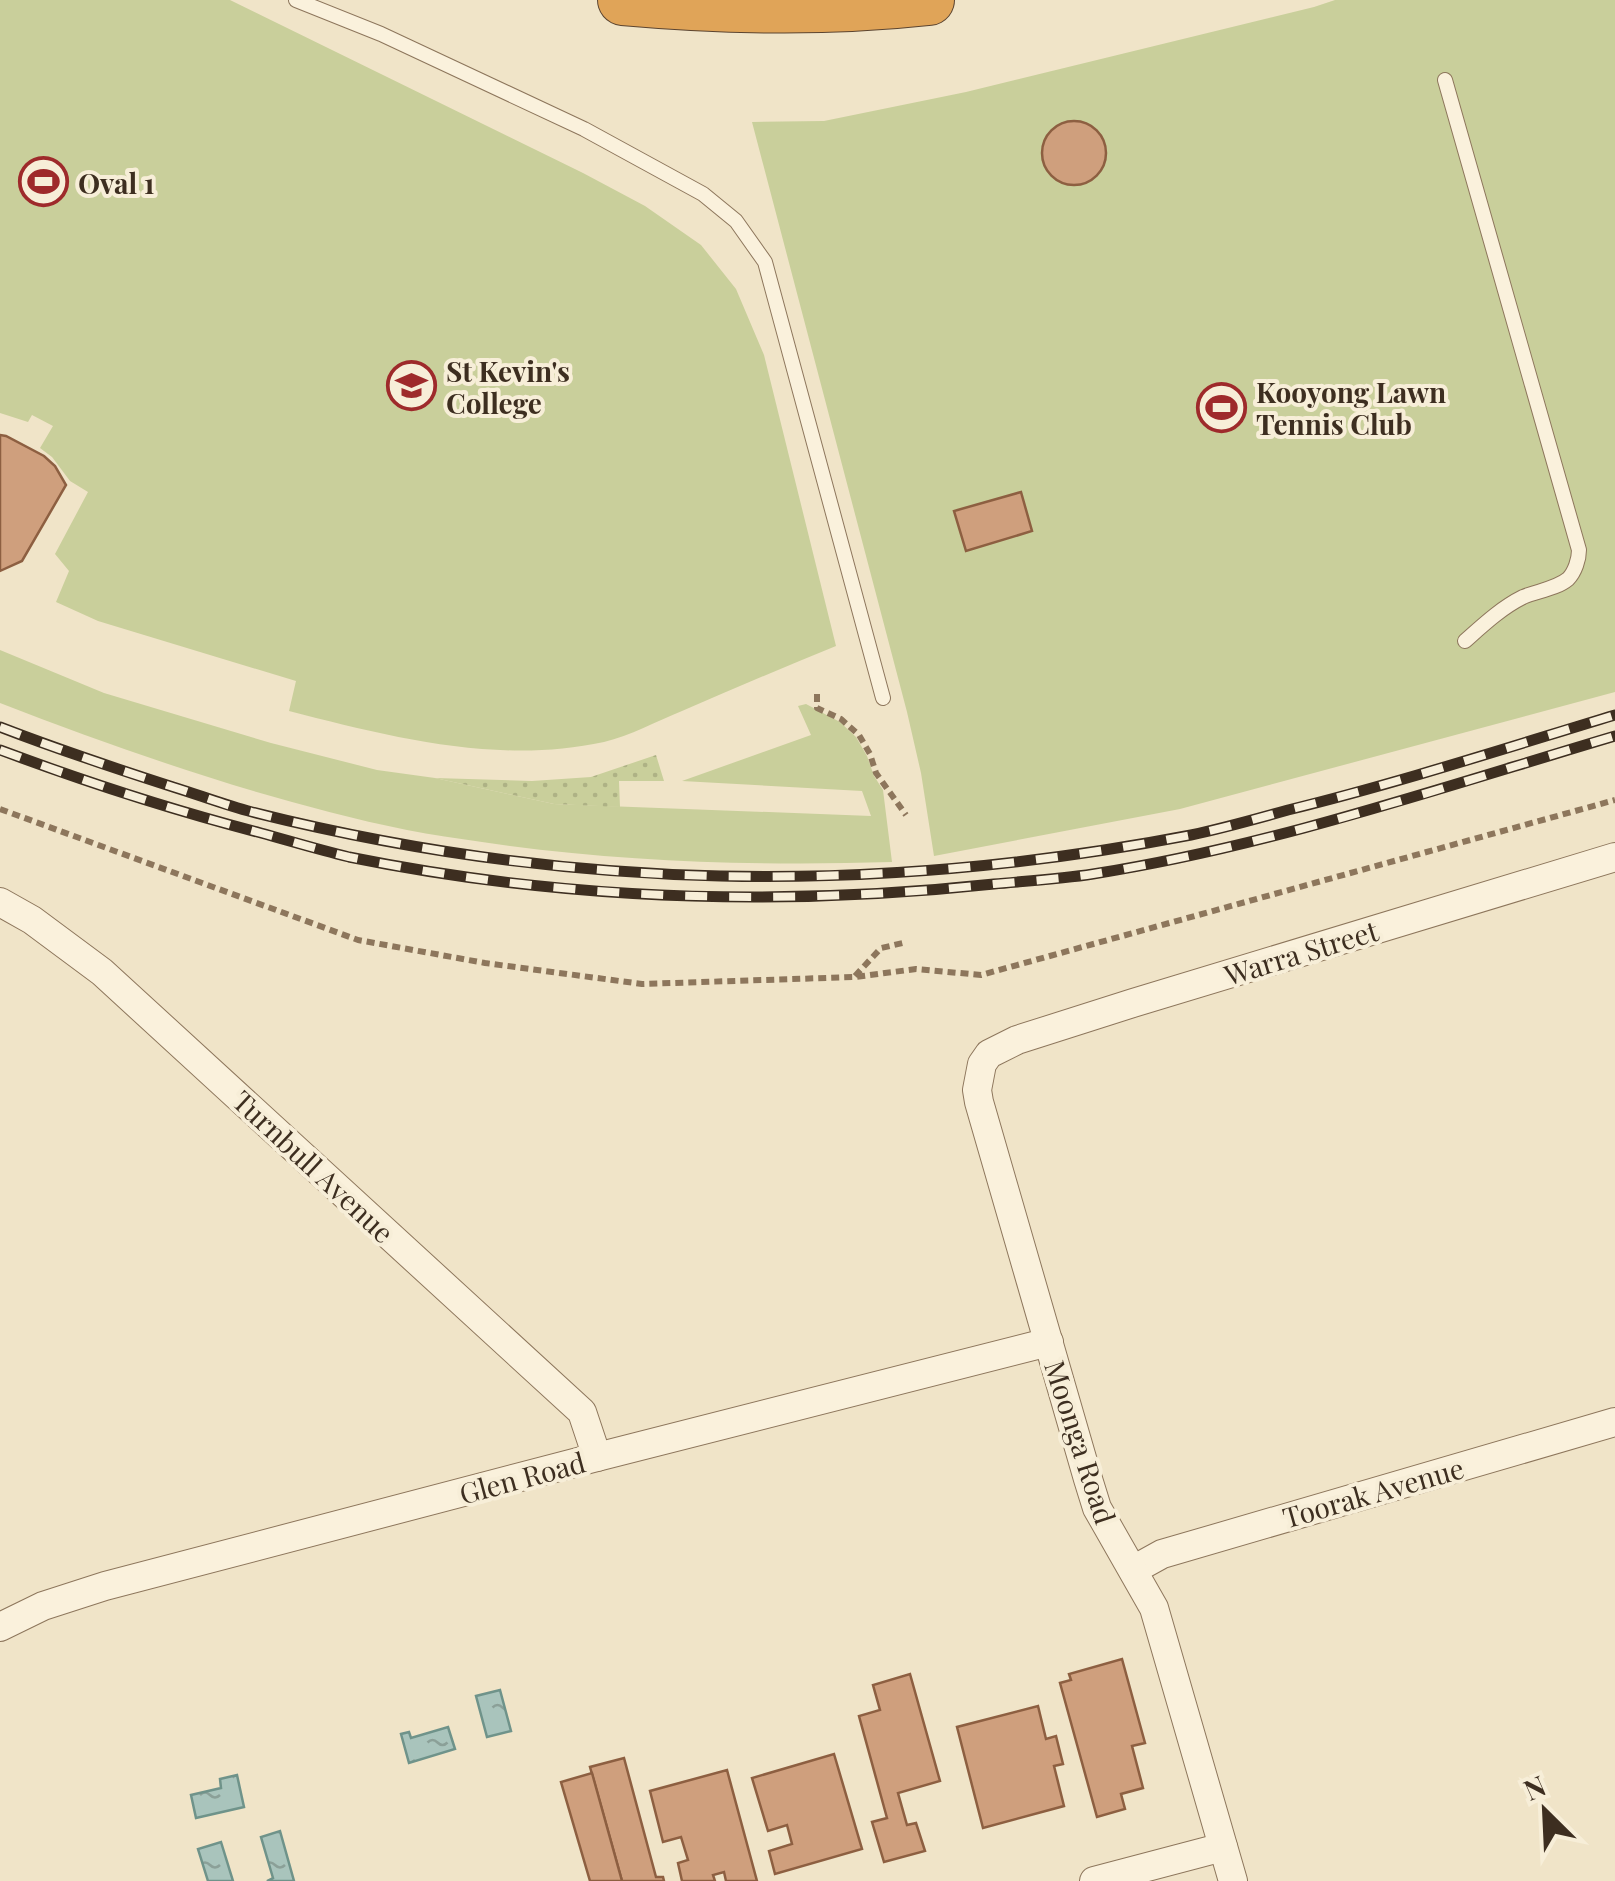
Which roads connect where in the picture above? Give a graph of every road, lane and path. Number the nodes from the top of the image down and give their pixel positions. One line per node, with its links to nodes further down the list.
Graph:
1 (296, 0): 7 (lane)
2 (624, 0): 3 (highway)
3 (929, 0)
4 (1445, 80): 5 (lane)
5 (1465, 640)
6 (818, 694): 10 (path)
7 (883, 698)
8 (1615, 800): 14 (path)
9 (0, 809): 14 (path)
10 (906, 815)
11 (1615, 857): 15 (street, Warra Street)
12 (0, 902): 18 (street, Turnbull Avenue)
13 (903, 942): 14 (path)
14 (854, 976)
15 (989, 1054): 16 (street, Moonga Road)
16 (1049, 1342): 18 (street, Glen Road); 19 (street, Moonga Road)
17 (1615, 1422): 19 (street, Toorak Avenue)
18 (597, 1457): 20 (street, Glen Road)
19 (1133, 1570): 21 (street, Moonga Road)
20 (0, 1627)
21 (1223, 1847): 22 (street); 23 (street, Moonga Road)
22 (1094, 1881)
23 (1233, 1881)

